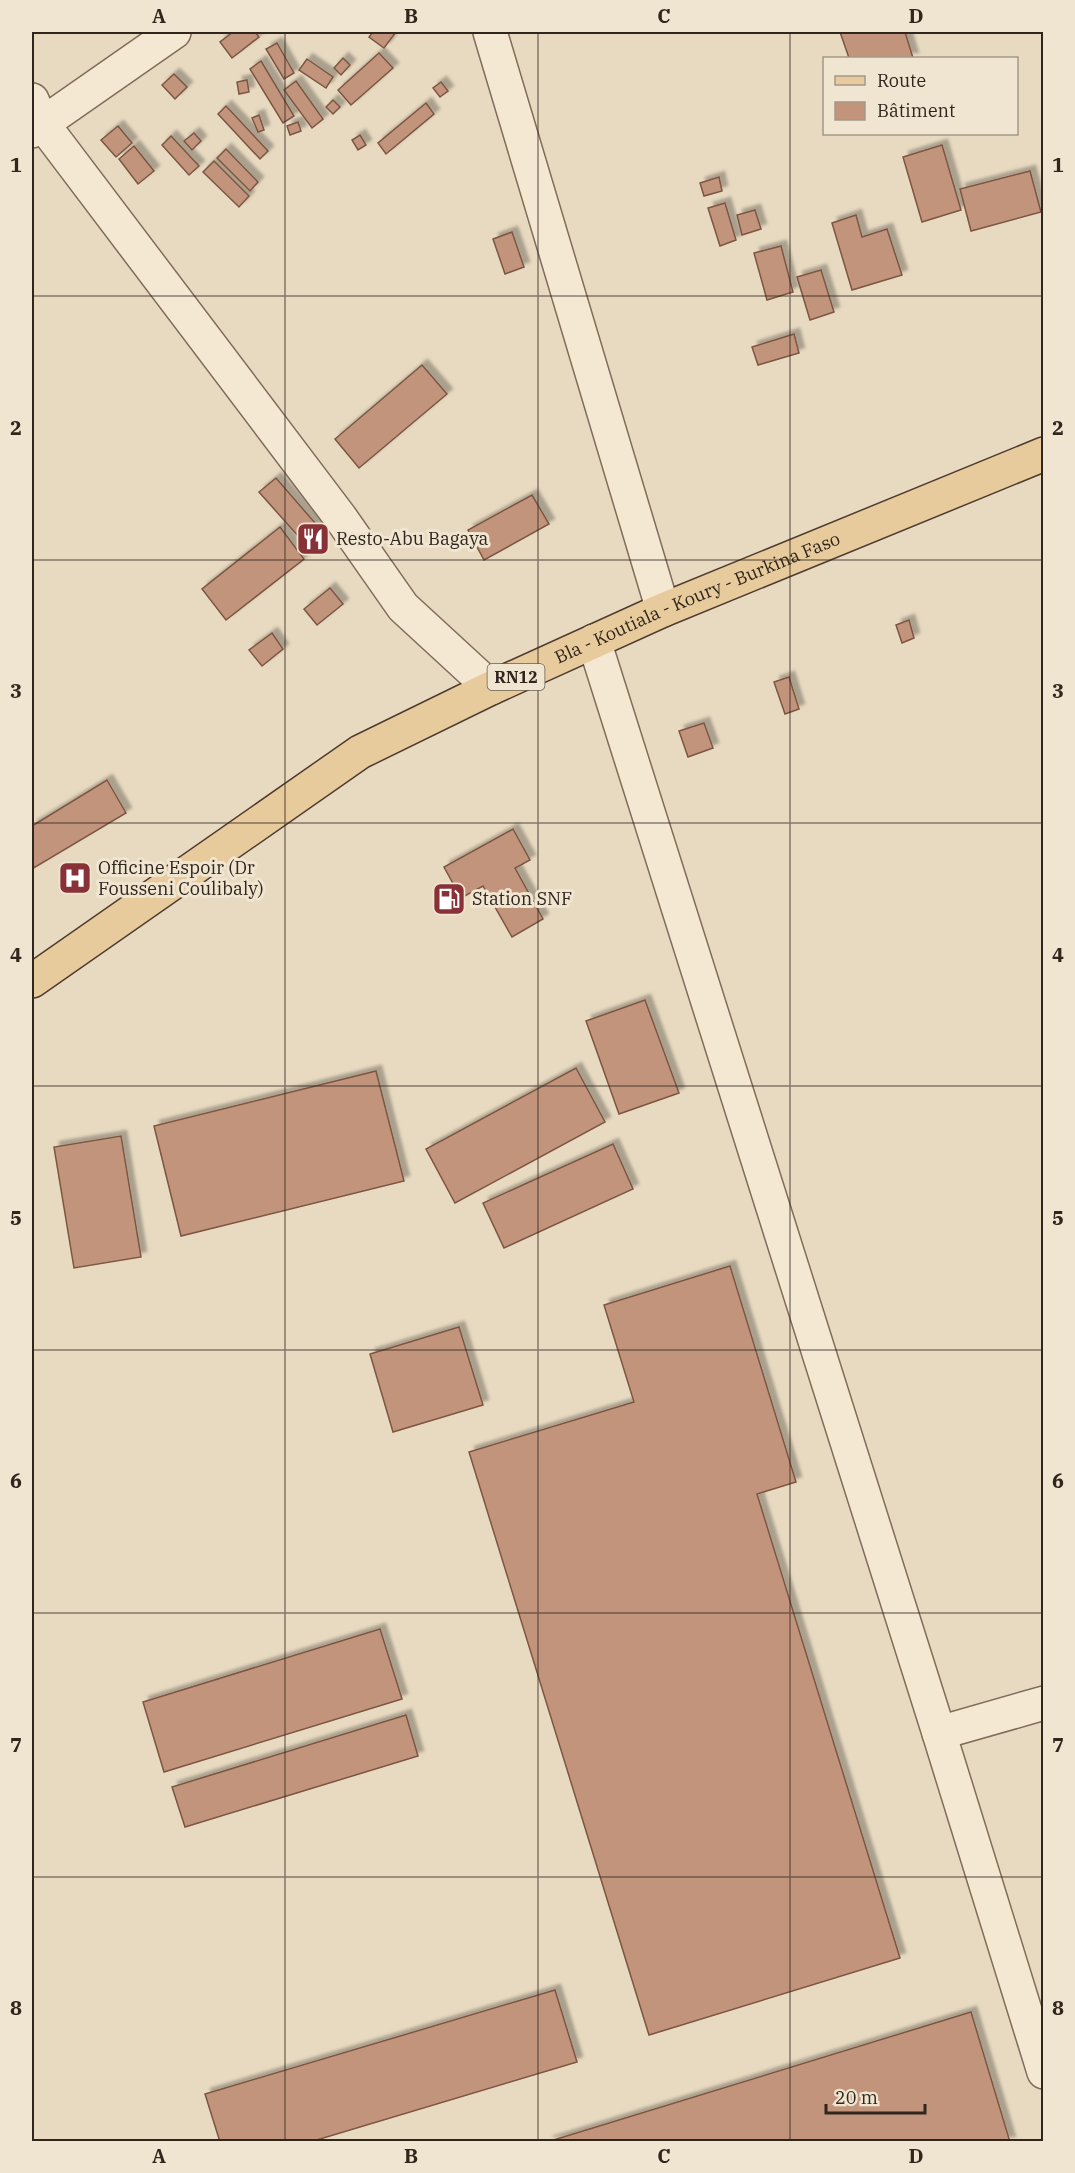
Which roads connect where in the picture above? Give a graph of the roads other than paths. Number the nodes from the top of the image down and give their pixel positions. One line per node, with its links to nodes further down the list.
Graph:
1 (174, 32): 3 (street)
2 (490, 32): 5 (street)
3 (35, 118): 7 (street)
4 (1044, 454): 5 (main road, Bla - Koutiala - Koury - Burkina Faso / RN12)
5 (663, 610): 6 (main road, Bla - Koutiala - Koury - Burkina Faso / RN12)
6 (594, 641): 7 (main road, Bla - Koutiala - Koury - Burkina Faso / RN12); 10 (street)
7 (490, 688): 8 (main road, Bla - Koutiala - Koury - Burkina Faso / RN12)
8 (32, 981)
9 (1044, 1703): 10 (street)
10 (939, 1732): 11 (street)
11 (1044, 2072)

